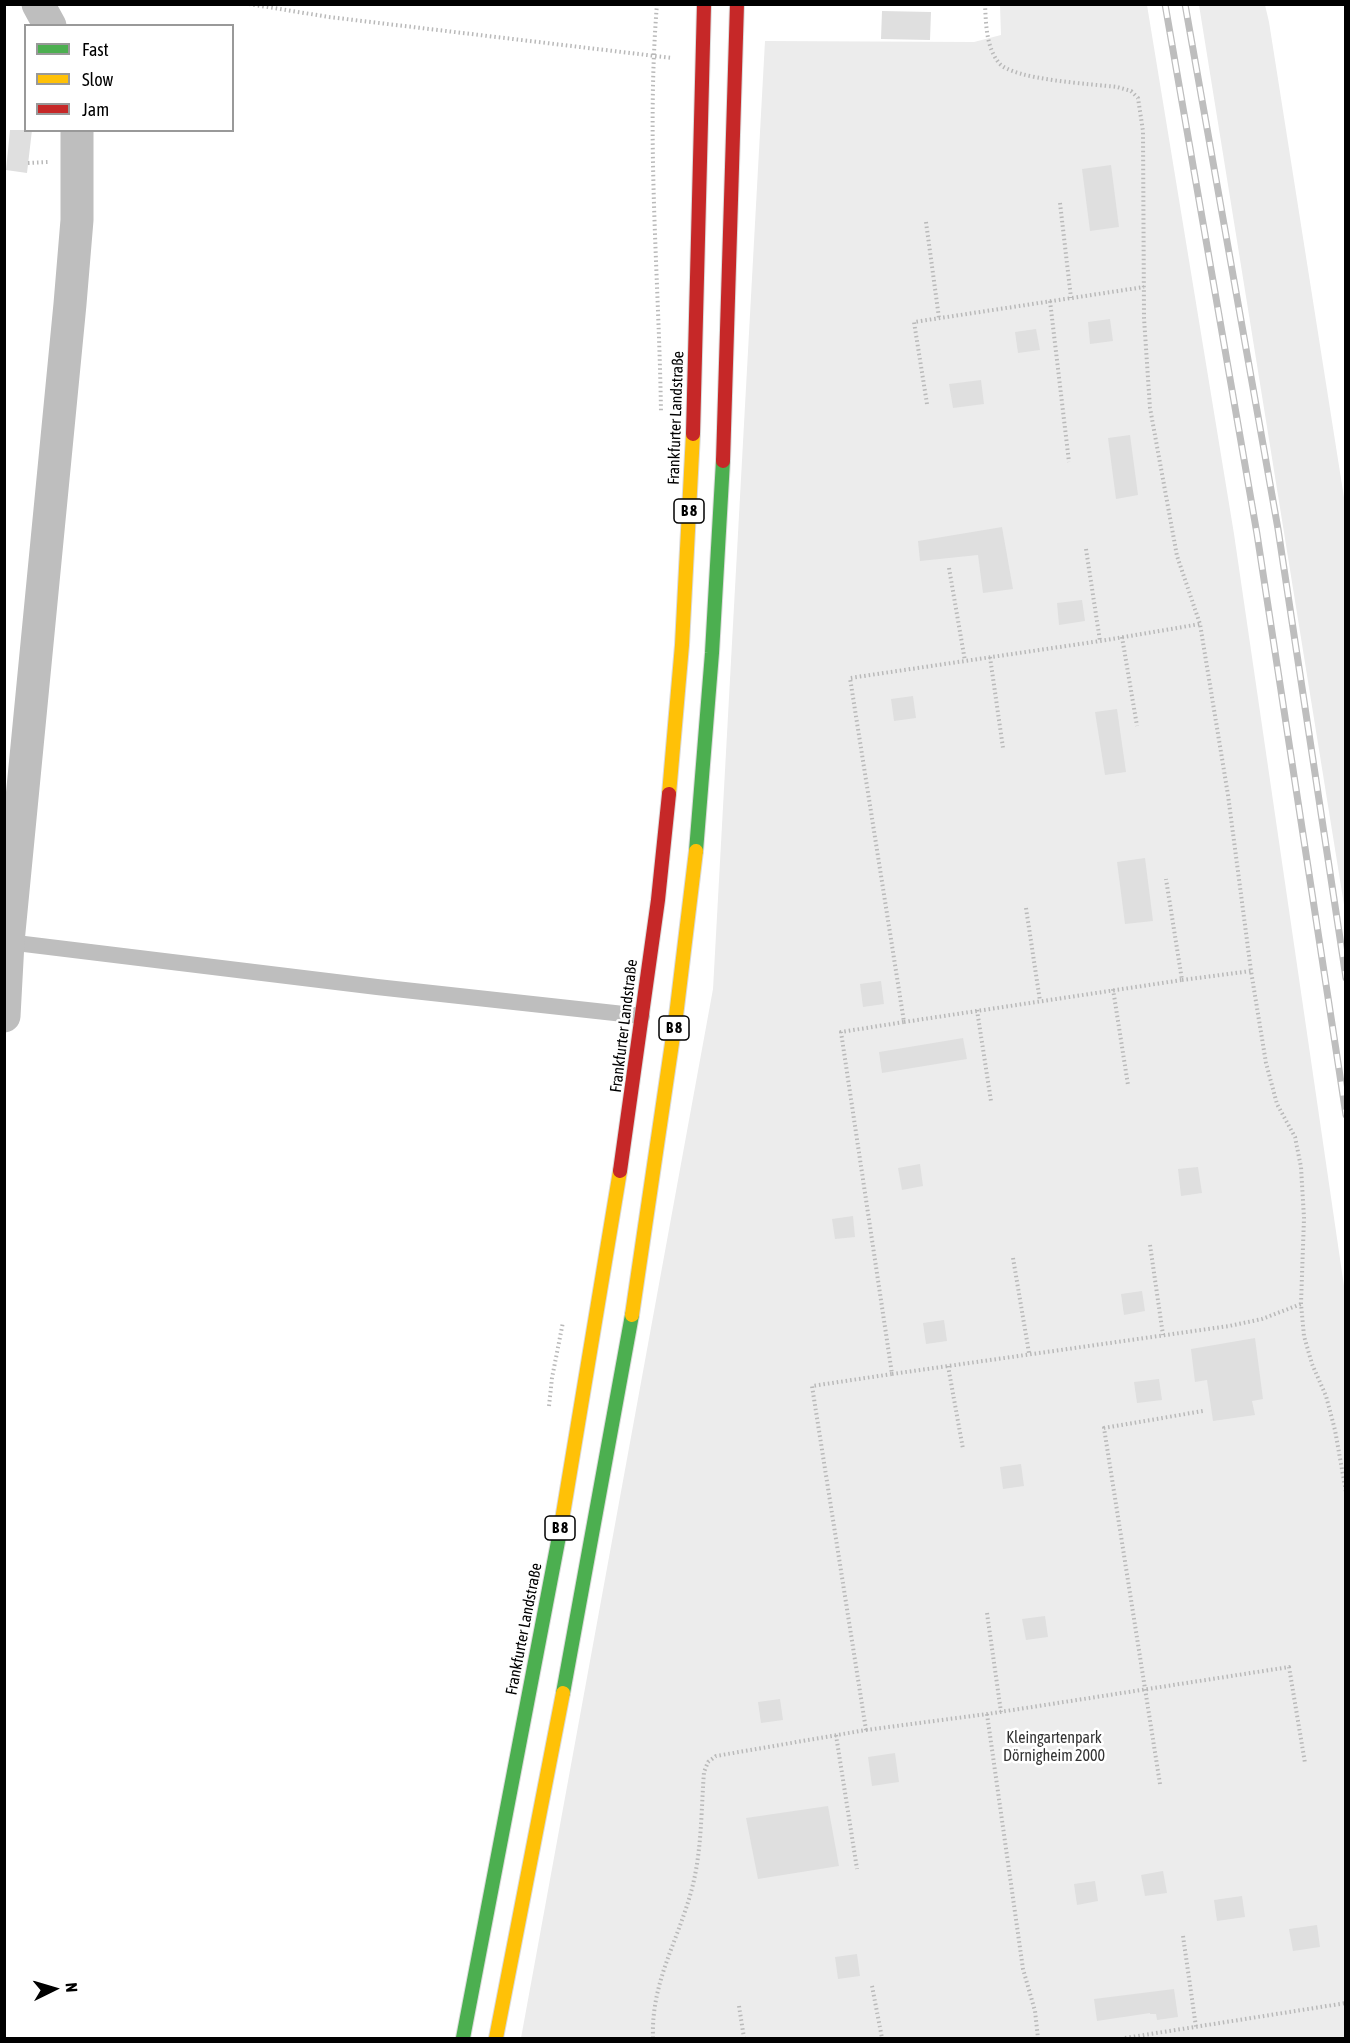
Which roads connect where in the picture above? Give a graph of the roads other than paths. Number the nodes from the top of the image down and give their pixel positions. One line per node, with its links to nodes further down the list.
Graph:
1 (38, 4): 4 (street)
2 (704, 4): 8 (main road, Frankfurter Landstraße / B 8)
3 (737, 4): 10 (main road, B 8)
4 (49, 24)
5 (77, 132): 6 (street)
6 (6, 940): 7 (street); 8 (lane)
7 (4, 1016)
8 (642, 1016): 9 (main road, Frankfurter Landstraße / B 8)
9 (463, 2038)
10 (496, 2038)

